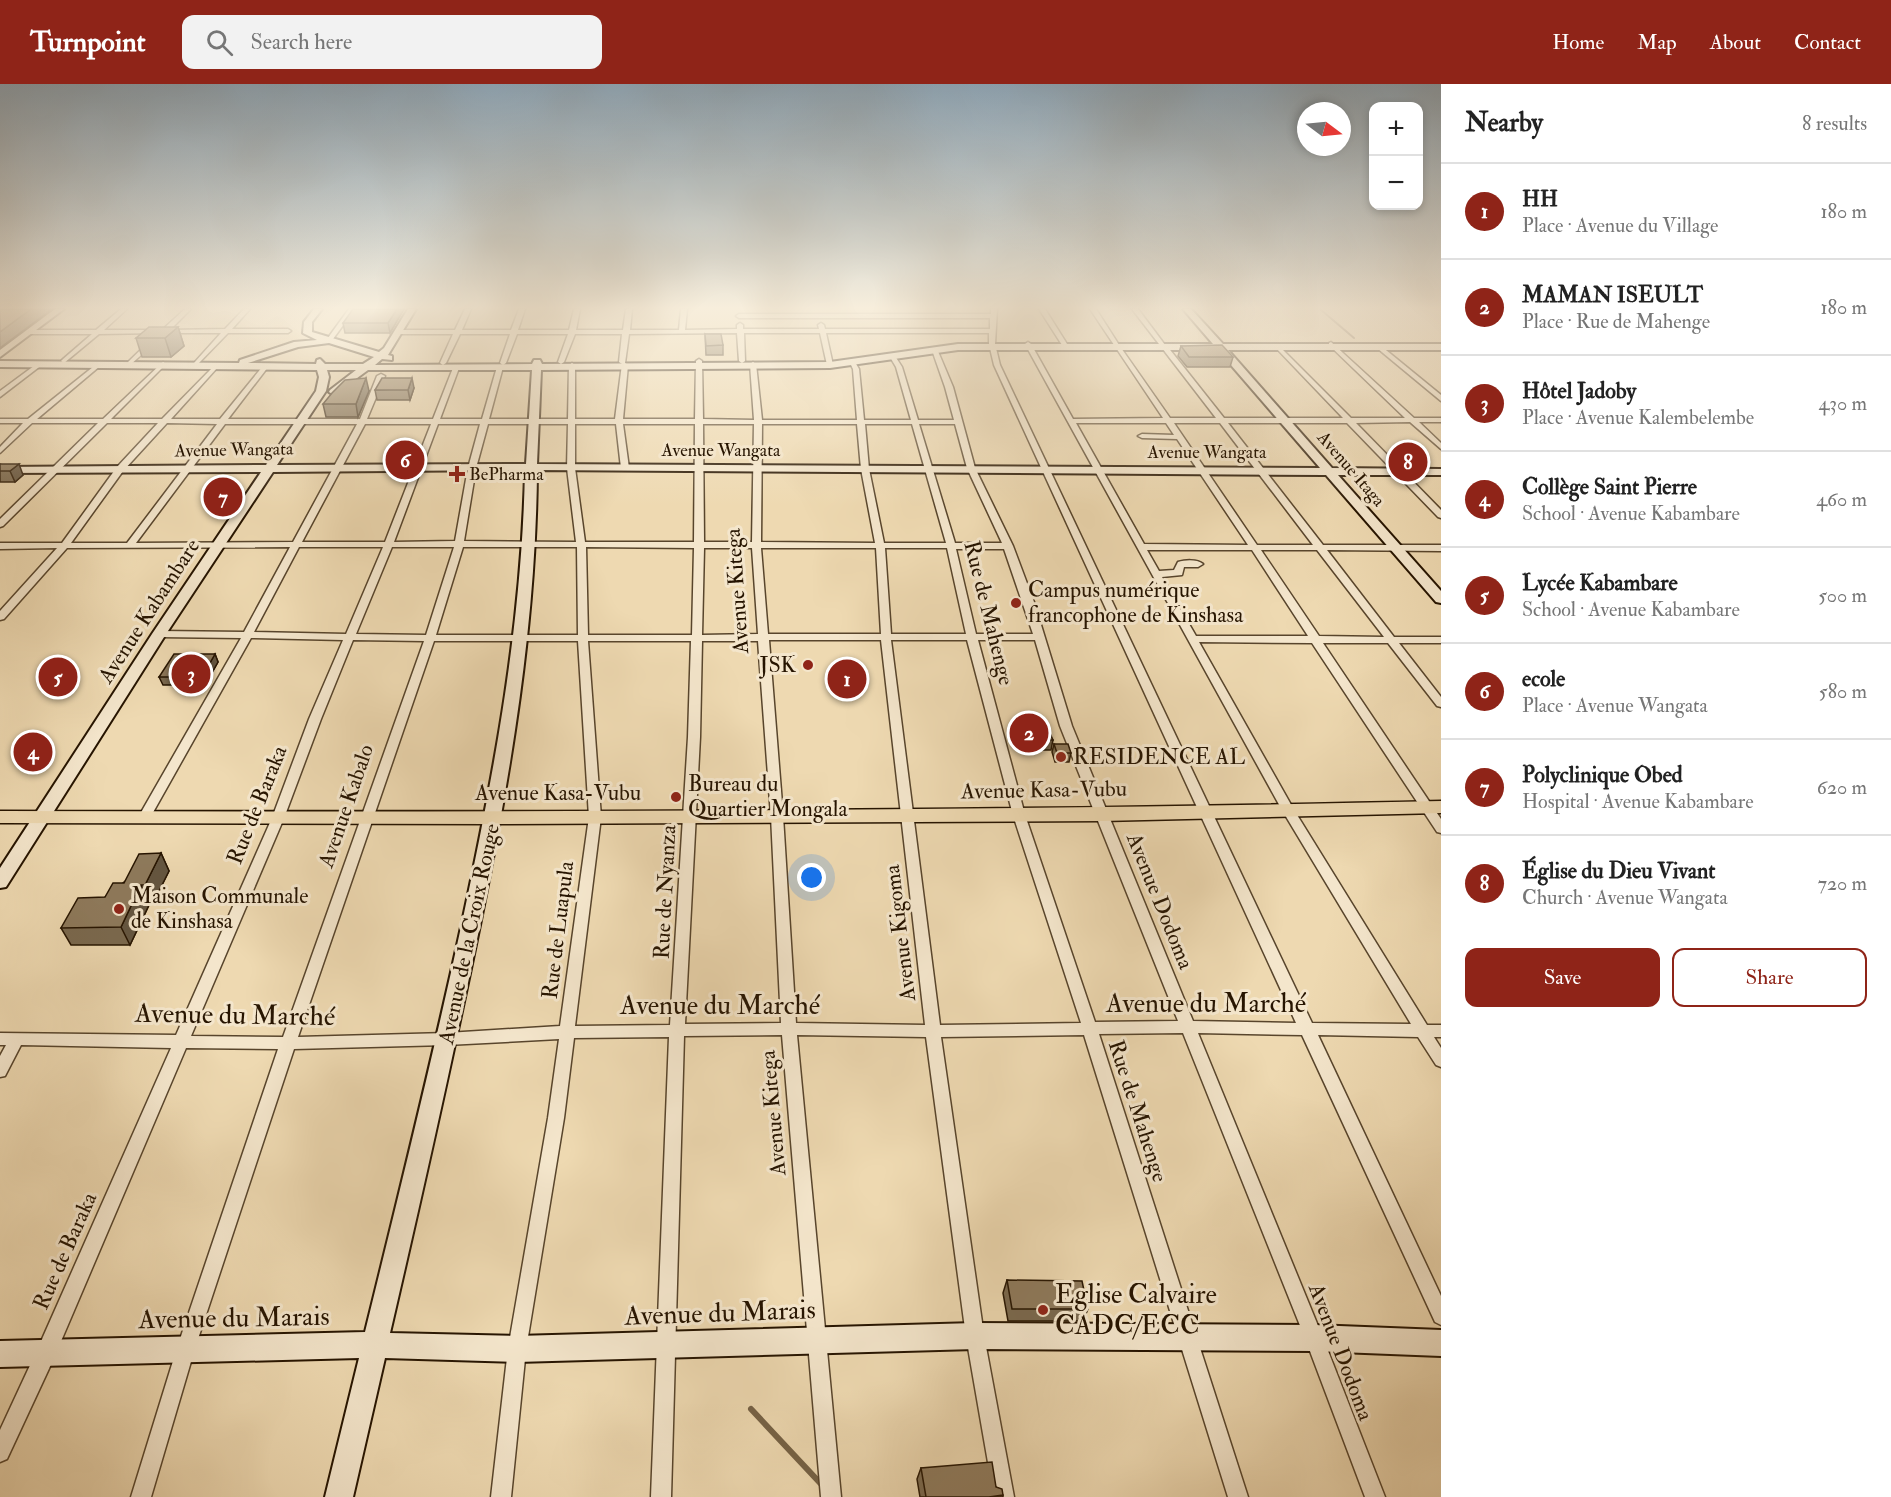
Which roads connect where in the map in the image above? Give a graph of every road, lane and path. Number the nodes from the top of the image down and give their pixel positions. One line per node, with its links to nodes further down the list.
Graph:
1 (26, 375): 29 (street)
2 (86, 375): 32 (street)
3 (151, 375): 33 (street)
4 (207, 375): 45 (street)
5 (258, 375): 34 (street)
6 (322, 375): 31 (street, Avenue Kabambare)
7 (357, 375): 28 (street)
8 (383, 375): 27 (street)
9 (453, 375): 47 (street, Rue de Baraka)
10 (498, 375): 48 (street, Avenue Kabalo)
11 (536, 375): 49 (street, Avenue de la Croix Rouge)
12 (568, 375): 36 (street, Rue de Luapula)
13 (622, 375): 50 (street)
14 (699, 375): 37 (street, Rue de Nyanza)
15 (749, 375): 51 (street, Avenue Kitega)
16 (857, 375): 53 (street, Avenue Kigoma)
17 (901, 375): 54 (street, Rue de Mahenge)
18 (944, 375): 55 (street, Avenue Dodoma)
19 (1002, 375): 75 (street)
20 (1045, 375): 52 (street)
21 (1137, 375): 38 (street)
22 (1187, 375): 39 (street)
23 (1244, 375): 40 (street, Avenue Itaga)
24 (1306, 375): 41 (street)
25 (1365, 375): 42 (street)
26 (1412, 375): 30 (street)
27 (372, 379): 28 (street); 35 (street)
28 (336, 391): 31 (street)
29 (0, 395)
30 (1441, 399)
31 (309, 408): 46 (street, Avenue Kabambare)
32 (31, 420): 33 (street); 44 (street); 59 (street)
33 (106, 420): 45 (street); 70 (street)
34 (222, 420): 45 (street); 46 (street); 72 (street)
35 (363, 420): 46 (street); 47 (street); 60 (street)
36 (572, 420): 49 (street); 50 (street); 65 (street, Rue de Luapula)
37 (698, 420): 50 (street); 51 (street); 67 (street, Rue de Nyanza)
38 (1169, 420): 39 (street); 52 (street); 57 (street)
39 (1223, 420): 40 (street); 79 (street)
40 (1285, 420): 41 (street); 80 (street, Avenue Itaga)
41 (1350, 420): 42 (street); 81 (street)
42 (1412, 420): 43 (street); 58 (street)
43 (1441, 420)
44 (0, 421)
45 (163, 421): 71 (street)
46 (299, 421): 62 (street, Avenue Kabambare)
47 (436, 421): 48 (street); 63 (street, Rue de Baraka)
48 (485, 421): 49 (street); 64 (street, Avenue Kabalo)
49 (534, 421): 61 (street, Avenue de la Croix Rouge)
50 (619, 421): 66 (street)
51 (758, 421): 53 (street); 68 (street, Avenue Kitega)
52 (1071, 421): 76 (street)
53 (862, 422): 54 (street); 73 (street, Avenue Kigoma)
54 (915, 422): 55 (street); 74 (street, Rue de Mahenge)
55 (958, 422): 69 (street, Avenue Dodoma)
56 (1142, 436): 57 (street)
57 (1180, 437): 78 (street)
58 (1441, 447)
59 (0, 451)
60 (336, 467): 62 (street, Avenue Wangata); 63 (street, Avenue Wangata); 92 (street)
61 (531, 467): 64 (street, Avenue Wangata); 65 (street, Avenue Wangata); 86 (street, Avenue de la Croix Rouge)
62 (268, 468): 72 (street, Avenue Wangata); 91 (street, Avenue Kabambare)
63 (418, 468): 64 (street, Avenue Wangata); 87 (street, Rue de Baraka)
64 (472, 468): 85 (street, Avenue Kabalo)
65 (571, 468): 66 (street, Avenue Wangata); 93 (street, Rue de Luapula)
66 (625, 468): 67 (street, Avenue Wangata)
67 (698, 468): 68 (street, Avenue Wangata); 94 (street, Rue de Nyanza)
68 (756, 468): 73 (street, Avenue Wangata); 88 (street, Avenue Kitega)
69 (971, 468): 74 (street, Avenue Wangata); 75 (street, Avenue Wangata); 97 (street, Avenue Dodoma)
70 (55, 469): 71 (street, Avenue Wangata); 77 (street, Avenue Wangata); 84 (street)
71 (120, 469): 72 (street, Avenue Wangata); 98 (street)
72 (185, 469): 90 (street)
73 (865, 469): 74 (street, Avenue Wangata); 95 (street, Avenue Kigoma)
74 (928, 469): 96 (street, Rue de Mahenge)
75 (1045, 469): 76 (street, Avenue Wangata); 126 (street)
76 (1096, 469): 78 (street, Avenue Wangata); 99 (street)
77 (0, 470)
78 (1202, 470): 79 (street, Avenue Wangata); 100 (street)
79 (1260, 470): 80 (street, Avenue Wangata); 101 (street)
80 (1329, 471): 81 (street, Avenue Wangata); 102 (street, Avenue Itaga)
81 (1398, 472): 82 (street, Avenue Wangata); 83 (street)
82 (1441, 472)
83 (1441, 515)
84 (0, 524)
85 (459, 544): 86 (street); 87 (street); 115 (street, Avenue Kabalo)
86 (530, 544): 93 (street); 111 (street, Avenue de la Croix Rouge)
87 (388, 545): 92 (street); 110 (street, Rue de Baraka)
88 (756, 545): 94 (street); 95 (street); 113 (street, Avenue Kitega)
89 (0, 546): 98 (street)
90 (129, 546): 91 (street); 98 (street)
91 (216, 546): 92 (street); 108 (street, Avenue Kabambare)
92 (296, 546): 109 (street)
93 (581, 546): 94 (street); 112 (street, Rue de Luapula)
94 (699, 546): 116 (street, Rue de Nyanza)
95 (880, 546): 96 (street); 117 (street, Avenue Kigoma)
96 (951, 546): 97 (street); 118 (street, Rue de Mahenge)
97 (1008, 546): 114 (street, Avenue Dodoma)
98 (63, 547): 107 (street)
99 (1141, 547): 100 (street); 105 (street)
100 (1255, 548): 101 (street); 120 (street)
101 (1322, 548): 102 (street); 121 (street)
102 (1396, 548): 103 (street); 106 (street, Avenue Itaga)
103 (1441, 548)
104 (1198, 564): 105 (street)
105 (1156, 574): 119 (street)
106 (1441, 599)
107 (0, 617)
108 (159, 634): 109 (street); 133 (street, Avenue Kabambare)
109 (247, 636): 110 (street); 129 (street)
110 (352, 636): 115 (street); 136 (street, Rue de Baraka)
111 (522, 636): 112 (street); 115 (street); 138 (street, Avenue de la Croix Rouge)
112 (582, 637): 116 (street); 134 (street, Rue de Luapula)
113 (763, 637): 116 (street); 117 (street); 130 (street, Avenue Kitega)
114 (1039, 637): 118 (street); 128 (street, Avenue Dodoma)
115 (430, 638): 137 (street, Avenue Kabalo)
116 (697, 638): 135 (street, Rue de Nyanza)
117 (887, 638): 118 (street); 131 (street, Avenue Kigoma)
118 (972, 638): 127 (street, Rue de Mahenge)
119 (1191, 639): 120 (street); 125 (street)
120 (1316, 639): 121 (street); 124 (street)
121 (1391, 639): 122 (street); 123 (street)
122 (1441, 640)
123 (1441, 704)
124 (1434, 807): 125 (main road, Avenue Kasa-Vubu); 139 (street)
125 (1288, 810): 126 (main road, Avenue Kasa-Vubu); 146 (street)
126 (1206, 811): 128 (main road, Avenue Kasa-Vubu); 142 (street)
127 (1019, 815): 128 (main road, Avenue Kasa-Vubu); 131 (main road, Avenue Kasa-Vubu); 145 (street, Rue de Mahenge)
128 (1102, 815): 141 (street, Avenue Dodoma)
129 (145, 816): 133 (main road, Avenue Kasa-Vubu); 136 (main road, Avenue Kasa-Vubu)
130 (777, 816): 131 (main road, Avenue Kasa-Vubu); 135 (main road, Avenue Kasa-Vubu); 144 (street, Avenue Kitega)
131 (908, 816): 148 (street, Avenue Kigoma)
132 (0, 817): 133 (main road, Avenue Kasa-Vubu)
133 (44, 817): 140 (street, Avenue Kabambare)
134 (595, 817): 135 (main road, Avenue Kasa-Vubu); 138 (main road, Avenue Kasa-Vubu); 149 (street, Rue de Luapula)
135 (690, 817): 143 (street, Rue de Nyanza)
136 (278, 818): 137 (main road, Avenue Kasa-Vubu); 153 (street, Rue de Baraka)
137 (365, 818): 138 (main road, Avenue Kasa-Vubu); 154 (street, Avenue Kabalo)
138 (494, 818): 152 (street, Avenue de la Croix Rouge)
139 (1441, 829)
140 (0, 882)
141 (1189, 1027): 142 (street, Avenue du Marché); 145 (street, Avenue du Marché); 160 (street, Avenue Dodoma)
142 (1308, 1028): 146 (street, Avenue du Marché); 157 (street)
143 (677, 1029): 144 (street, Avenue du Marché); 149 (street, Avenue du Marché); 164 (street, Rue de Nyanza)
144 (789, 1029): 148 (street, Avenue du Marché); 161 (street, Avenue Kitega)
145 (1090, 1029): 148 (street, Avenue du Marché); 159 (street, Rue de Mahenge)
146 (1422, 1030): 147 (street, Avenue du Marché); 155 (street)
147 (1441, 1030)
148 (933, 1031): 158 (street, Avenue Kigoma)
149 (568, 1032): 152 (street, Avenue du Marché); 166 (street, Rue de Luapula)
150 (17, 1038): 151 (street, Avenue du Marché); 153 (street, Avenue du Marché); 156 (street)
151 (0, 1039)
152 (447, 1039): 154 (street, Avenue du Marché); 163 (street, Avenue de la Croix Rouge)
153 (182, 1040): 154 (street, Avenue du Marché); 167 (street, Rue de Baraka)
154 (288, 1043): 165 (street, Avenue Kabalo)
155 (1441, 1061)
156 (0, 1071)
157 (1441, 1316)
158 (975, 1336): 159 (street, Avenue du Marais); 161 (street, Avenue du Marais); 175 (street, Avenue Kigoma)
159 (1188, 1338): 160 (street, Avenue du Marais); 176 (street, Rue de Mahenge)
160 (1314, 1338): 162 (street, Avenue du Marais); 177 (street, Avenue Dodoma)
161 (818, 1340): 164 (street, Avenue du Marais); 174 (street, Avenue Kitega)
162 (1441, 1343)
163 (374, 1345): 165 (street, Avenue du Marais); 166 (street, Avenue du Marais); 171 (street, Avenue de la Croix Rouge)
164 (668, 1345): 166 (street, Avenue du Marais); 173 (street, Rue de Nyanza)
165 (186, 1348): 167 (street, Avenue du Marais); 170 (street, Avenue Kabalo)
166 (517, 1349): 172 (street, Rue de Luapula)
167 (46, 1353): 168 (street, Avenue du Marais); 169 (street, Rue de Baraka)
168 (0, 1354)
169 (0, 1452)
170 (141, 1497)
171 (339, 1497)
172 (501, 1497)
173 (661, 1497)
174 (831, 1497)
175 (1004, 1497)
176 (1238, 1497)
177 (1375, 1497)

